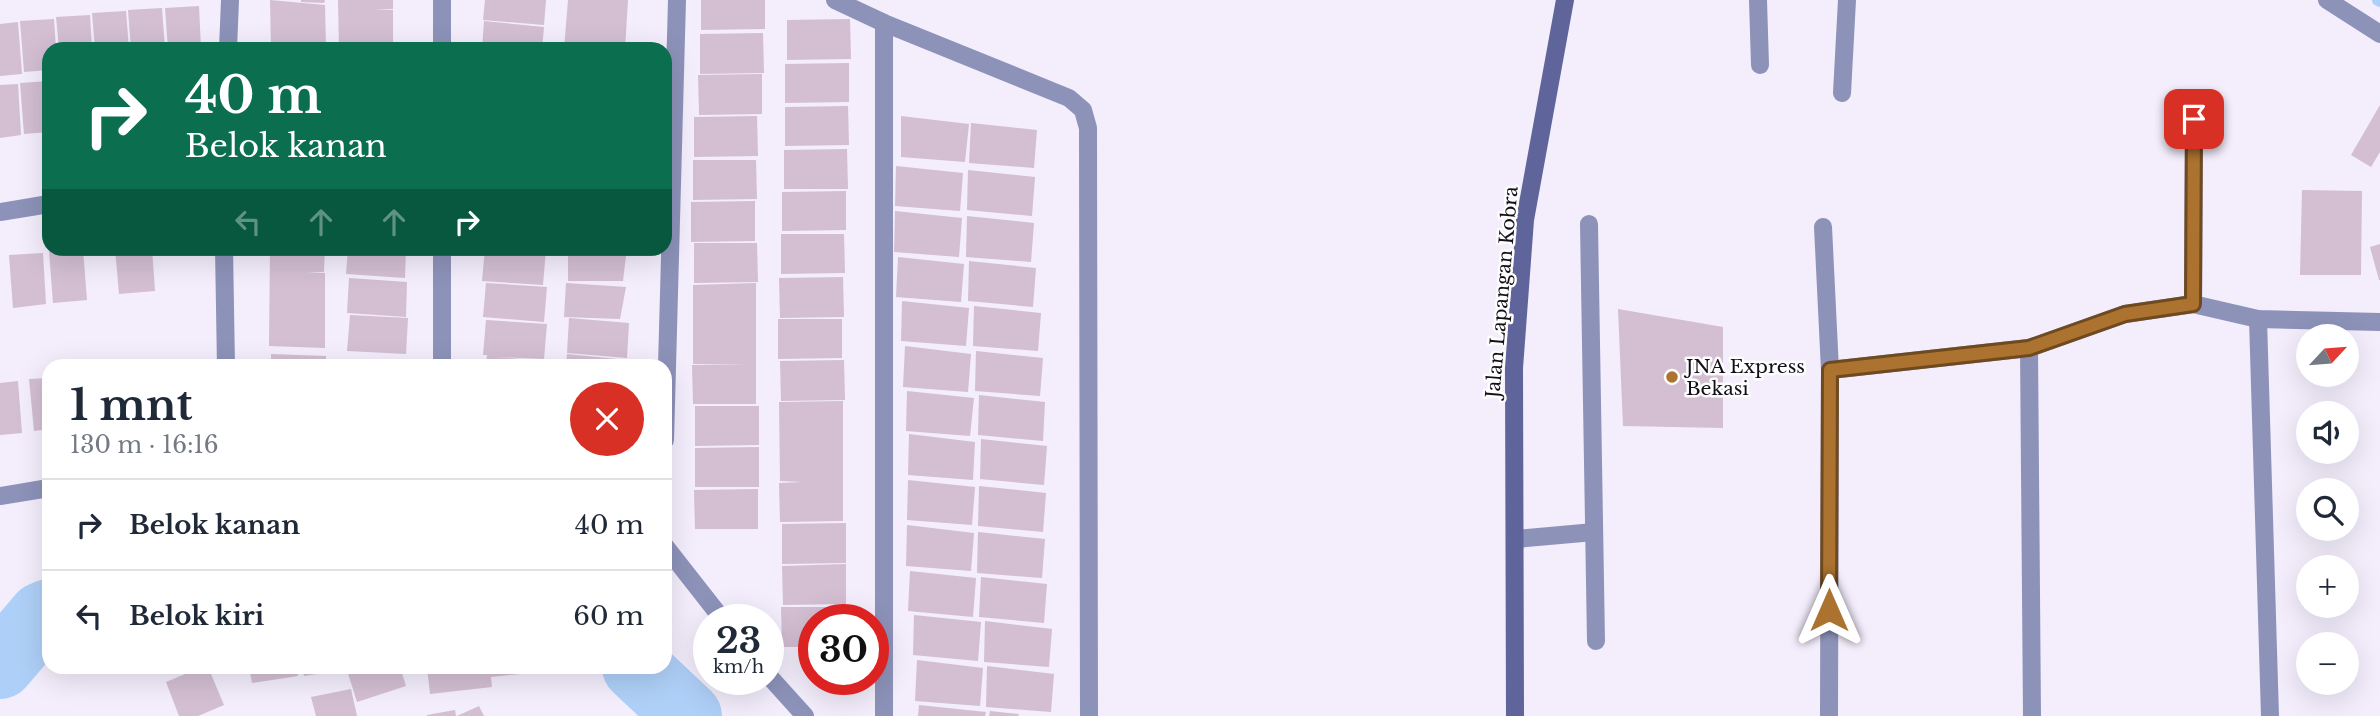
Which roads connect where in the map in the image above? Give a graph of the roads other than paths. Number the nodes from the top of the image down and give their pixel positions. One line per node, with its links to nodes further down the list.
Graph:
1 (230, 0): 11 (street)
2 (442, 0): 12 (street)
3 (677, 0): 16 (street)
4 (835, 0): 9 (street)
5 (1564, 0): 35 (street, Jalan Lapangan Kobra)
6 (1758, 0): 13 (street)
7 (1847, 0): 14 (street)
8 (2327, 0): 10 (street)
9 (884, 23): 41 (street); 42 (street)
10 (2380, 34)
11 (228, 42)
12 (442, 42)
13 (1760, 65)
14 (1842, 93)
15 (2194, 119): 24 (street)
16 (672, 183)
17 (42, 205): 18 (street)
18 (0, 212)
19 (1589, 225): 34 (street)
20 (1823, 227): 31 (street)
21 (224, 256): 28 (street)
22 (442, 256): 29 (street)
23 (670, 256): 30 (street)
24 (2193, 304): 25 (street); 27 (street)
25 (2258, 319): 26 (street); 46 (street)
26 (2380, 321)
27 (2029, 348): 31 (street); 45 (street)
28 (226, 359)
29 (442, 359)
30 (667, 359)
31 (1830, 370): 44 (street)
32 (42, 489): 33 (street)
33 (0, 496)
34 (1594, 532): 35 (street); 38 (street)
35 (1516, 538): 43 (street, Jalan Lapangan Kobra)
36 (672, 555): 37 (street)
37 (710, 604)
38 (1596, 641)
39 (784, 692): 40 (street)
40 (806, 716)
41 (884, 716)
42 (1089, 716)
43 (1515, 716)
44 (1829, 716)
45 (2032, 716)
46 (2270, 716)

